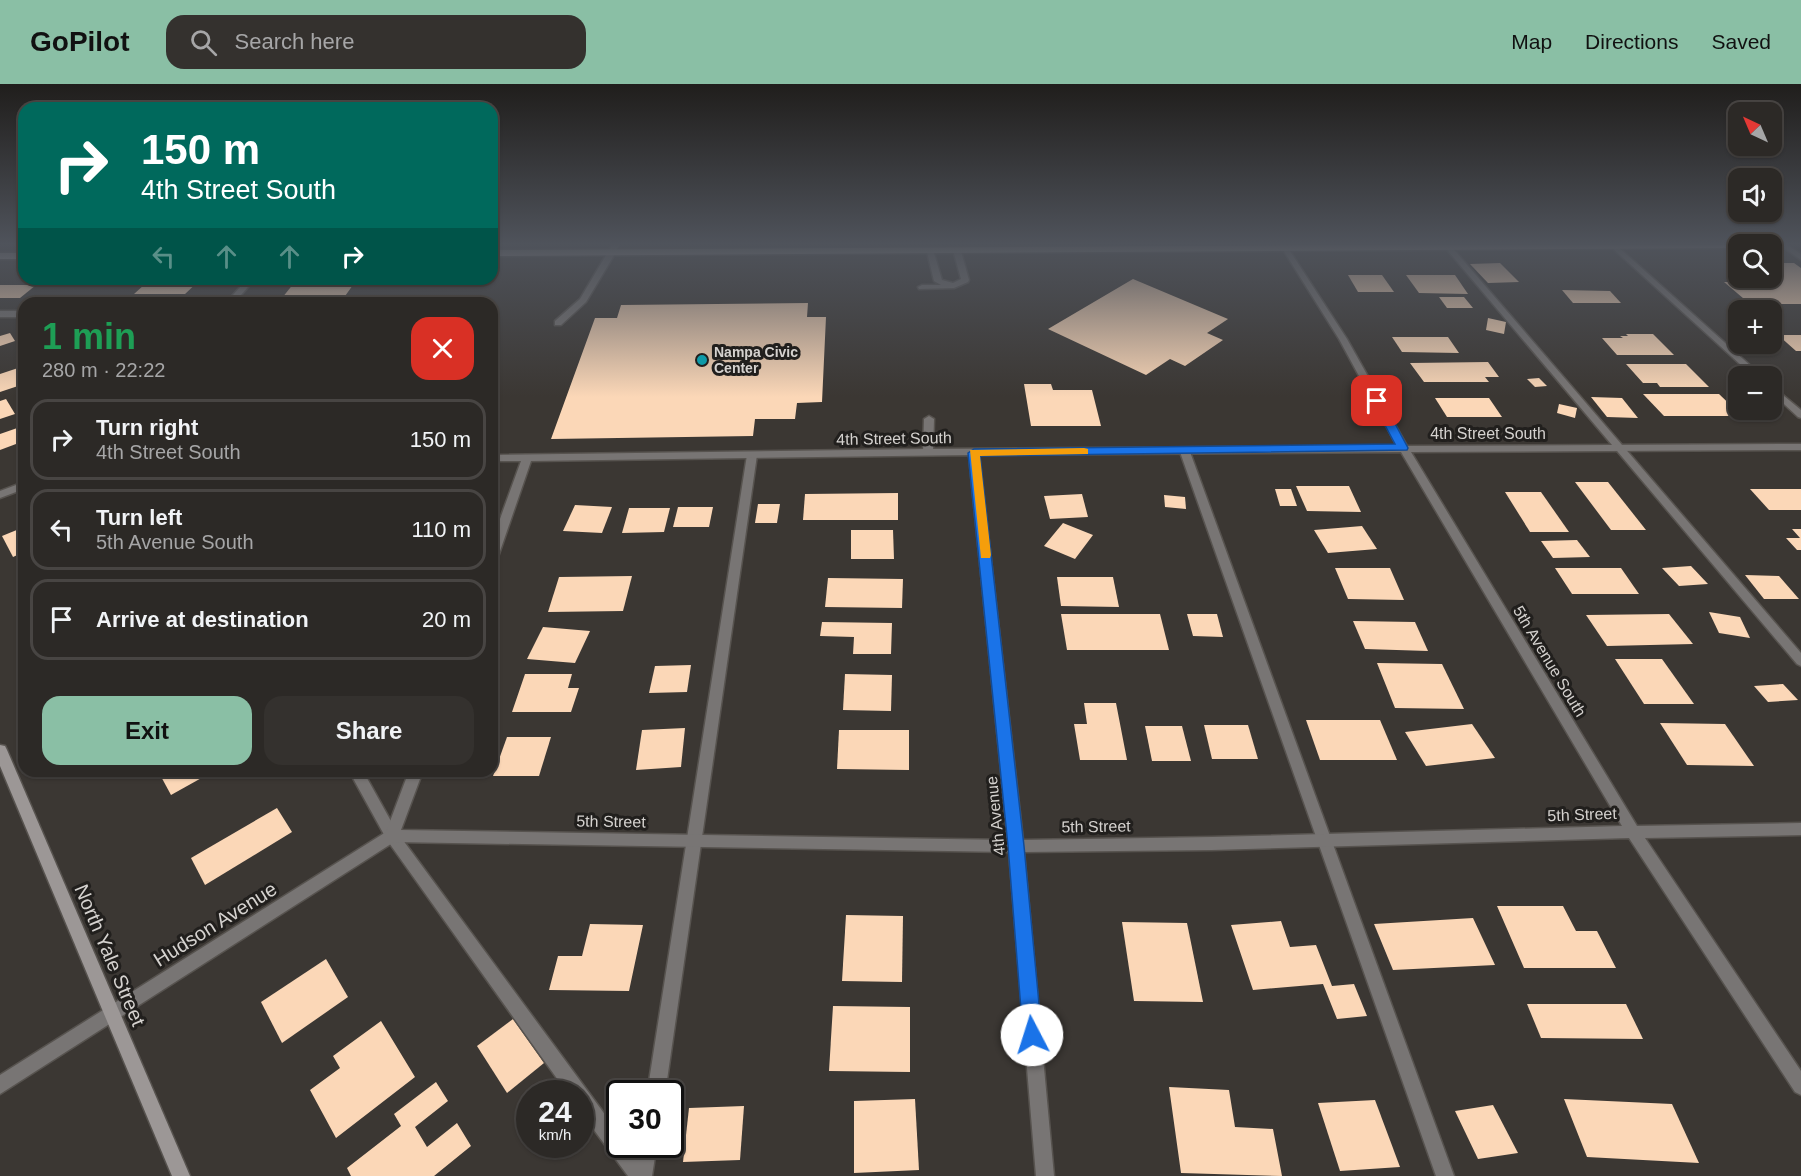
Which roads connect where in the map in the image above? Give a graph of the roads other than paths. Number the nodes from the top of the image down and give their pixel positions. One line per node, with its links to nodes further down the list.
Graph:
1 (585, 296): 7 (street)
2 (1316, 296): 13 (street, 5th Avenue South)
3 (1490, 296): 14 (street)
4 (1669, 296): 8 (street)
5 (0, 314): 6 (street)
6 (18, 314)
7 (558, 323)
8 (1747, 366)
9 (1782, 398): 10 (street)
10 (1801, 416)
11 (929, 419): 15 (street)
12 (1801, 447): 14 (street, 4th Street South)
13 (1403, 448): 14 (street, 4th Street South); 16 (street, 4th Street South); 29 (street, 5th Avenue South)
14 (1620, 448): 24 (street)
15 (928, 452): 17 (street, 4th Street South); 18 (street, 4th Street South)
16 (1185, 452): 17 (street, 4th Street South); 32 (street)
17 (974, 453): 33 (street, 4th Avenue)
18 (752, 455): 20 (street, 4th Street South); 31 (street)
19 (498, 458): 20 (street, 4th Street South)
20 (527, 458): 23 (street)
21 (18, 488): 22 (street)
22 (0, 495)
23 (498, 540)
24 (1801, 661)
25 (0, 750): 34 (main road, North Yale Street)
26 (359, 777): 30 (street)
27 (414, 777): 30 (street)
28 (1801, 829): 29 (street, 5th Street)
29 (1632, 830): 32 (street, 5th Street); 38 (street, 5th Avenue South)
30 (392, 836): 31 (street, 5th Street); 34 (street, Hudson Avenue); 35 (street)
31 (695, 840): 33 (street, 5th Street); 36 (street)
32 (1326, 840): 33 (street, 5th Street); 44 (street)
33 (1016, 846): 43 (street, 4th Avenue)
34 (112, 1014): 37 (street, Hudson Avenue); 41 (main road, North Yale Street)
35 (569, 1080)
36 (658, 1080)
37 (0, 1085)
38 (1801, 1086)
39 (594, 1114): 42 (street)
40 (645, 1158): 42 (street)
41 (181, 1176)
42 (641, 1176)
43 (1045, 1176)
44 (1445, 1176)

